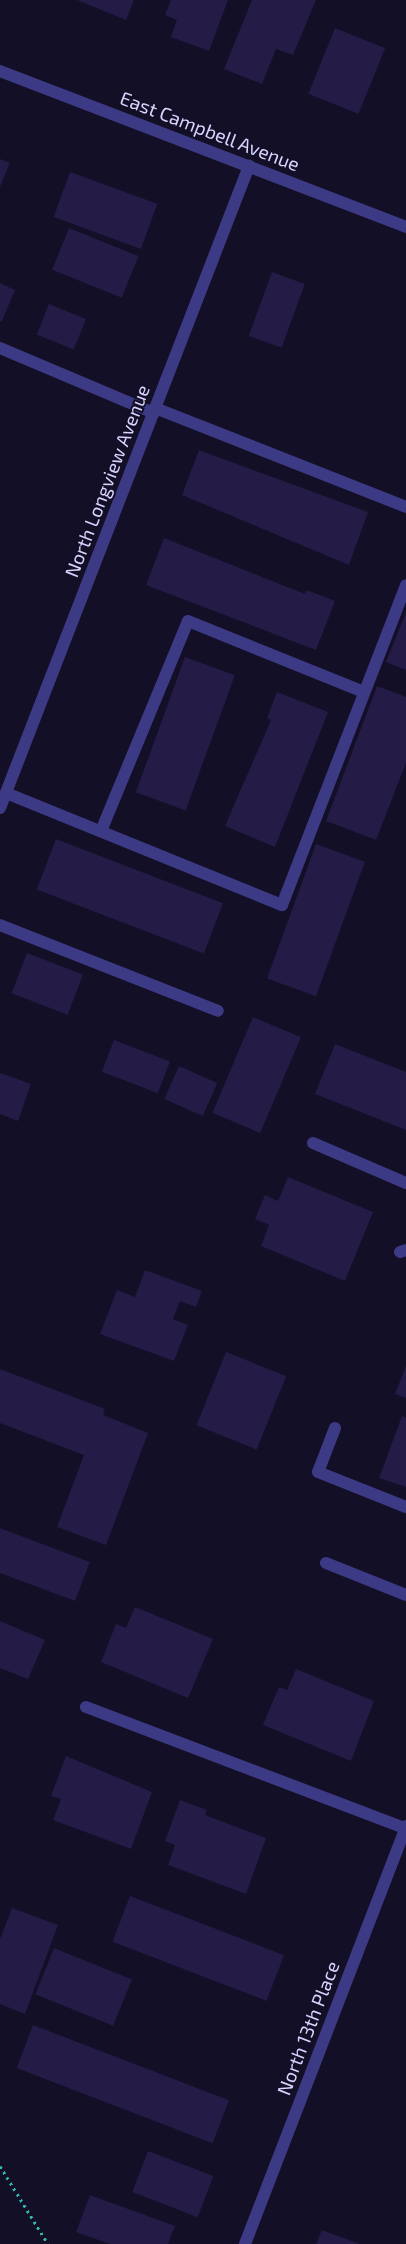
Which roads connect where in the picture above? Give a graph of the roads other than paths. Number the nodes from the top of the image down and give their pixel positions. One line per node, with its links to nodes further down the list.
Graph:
1 (0, 71): 2 (street, East Campbell Avenue)
2 (248, 166): 3 (street, East Campbell Avenue); 5 (street, North Longview Avenue)
3 (406, 227)
4 (0, 348): 5 (street)
5 (154, 410): 6 (street); 9 (street, North Longview Avenue)
6 (406, 507)
7 (406, 585): 8 (street)
8 (364, 692): 11 (street); 11 (street)
9 (6, 793): 10 (street, North Longview Avenue); 11 (street)
10 (0, 808)
11 (101, 831)
12 (0, 925): 13 (street)
13 (218, 1011)
14 (313, 1143): 15 (street)
15 (406, 1183)
16 (335, 1428): 17 (street)
17 (406, 1507)
18 (326, 1563): 19 (street)
19 (406, 1595)
20 (86, 1708): 21 (street)
21 (406, 1827): 22 (street, North 13th Place)
22 (245, 2244)

